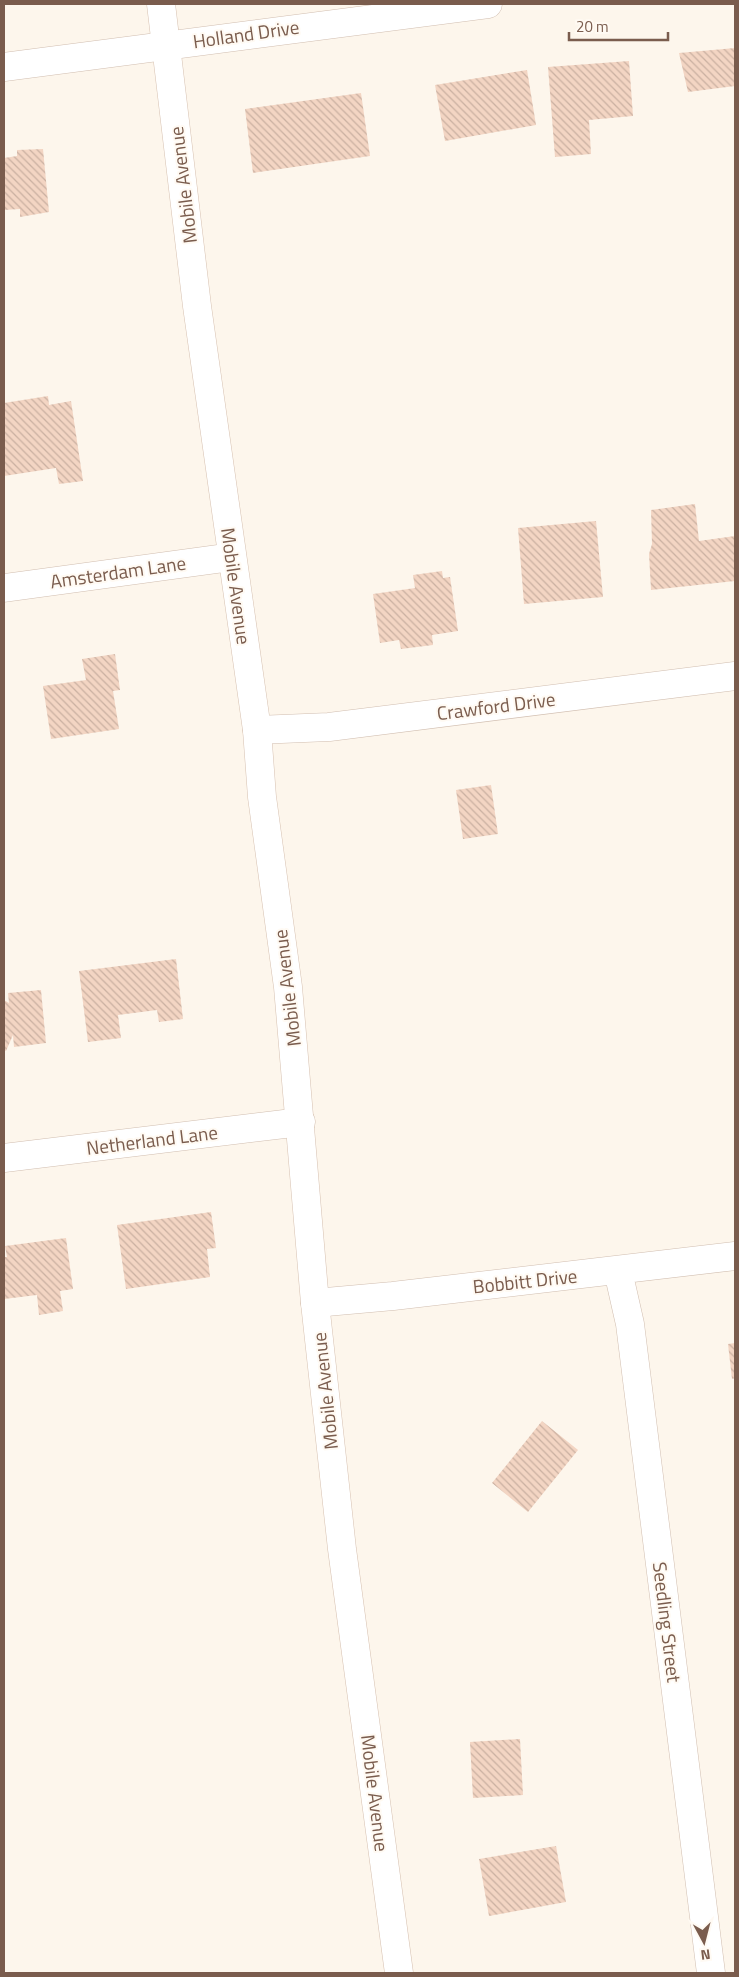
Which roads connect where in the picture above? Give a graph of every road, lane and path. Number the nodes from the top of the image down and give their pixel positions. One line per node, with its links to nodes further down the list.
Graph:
1 (161, 4): 3 (street, Mobile Avenue)
2 (488, 4): 3 (street, Holland Drive)
3 (167, 45): 4 (street, Holland Drive); 5 (street, Mobile Avenue)
4 (4, 67)
5 (232, 557): 6 (street, Amsterdam Lane); 8 (street, Mobile Avenue)
6 (4, 588)
7 (735, 676): 8 (street, Crawford Drive)
8 (257, 730): 9 (street, Mobile Avenue)
9 (301, 1122): 10 (street, Netherland Lane); 13 (street, Mobile Avenue)
10 (4, 1158)
11 (735, 1256): 12 (street, Bobbitt Drive)
12 (618, 1271): 13 (street, Bobbitt Drive); 15 (street, Seedling Street)
13 (315, 1303): 14 (street, Mobile Avenue)
14 (399, 1973)
15 (711, 1973)

